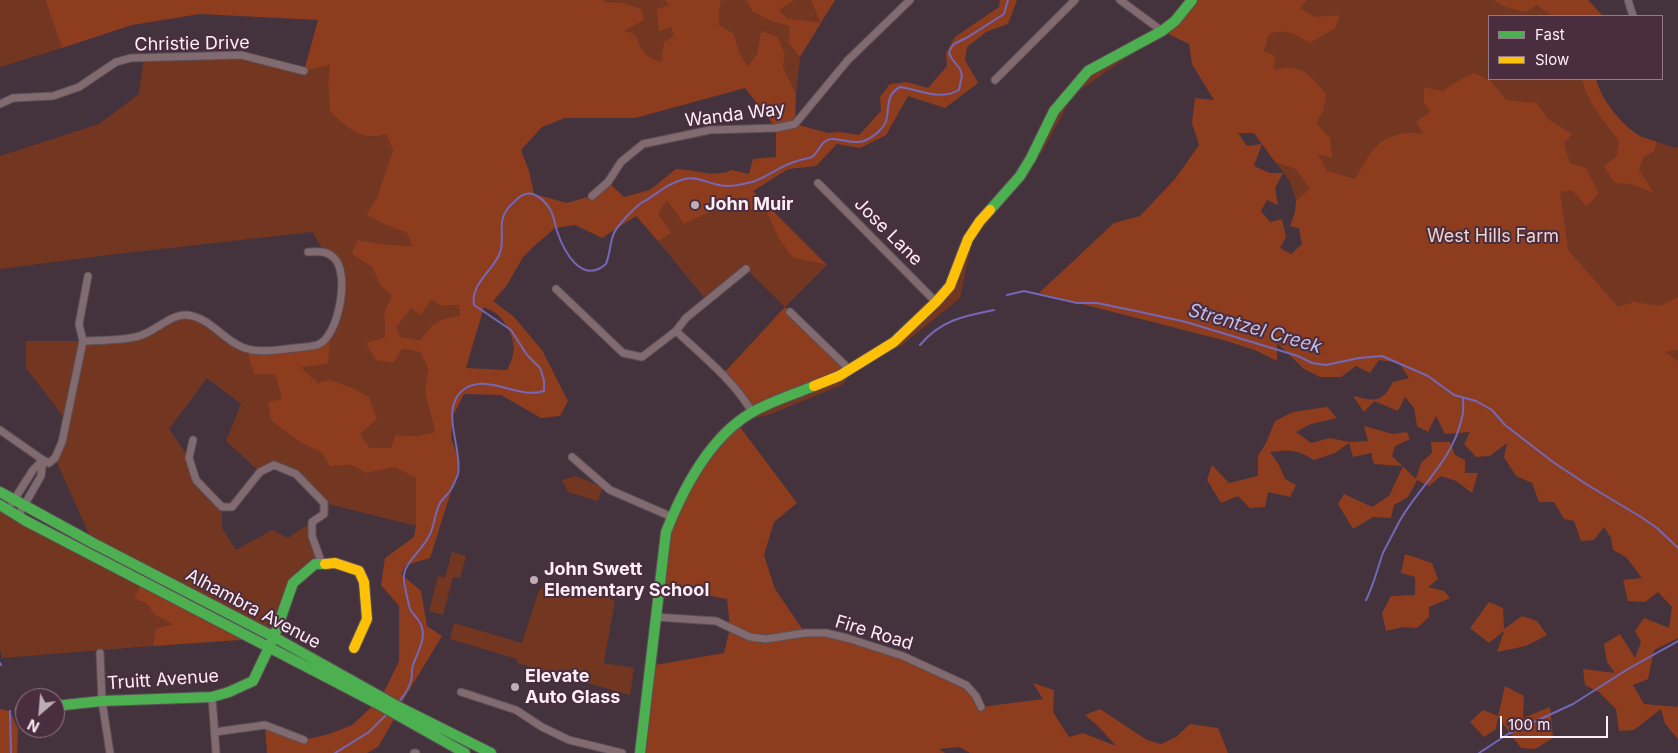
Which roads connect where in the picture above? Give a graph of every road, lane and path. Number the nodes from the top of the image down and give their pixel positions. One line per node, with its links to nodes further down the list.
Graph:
1 (910, 0): 12 (street, Wanda Way)
2 (1075, 0): 9 (street)
3 (1120, 0): 7 (street)
4 (1192, 0): 7 (main road)
5 (1628, 0): 6 (street)
6 (1633, 15)
7 (1162, 31): 17 (main road)
8 (304, 70): 10 (street, Christie Drive)
9 (995, 80)
10 (0, 104)
11 (818, 183): 17 (street, Jose Lane)
12 (592, 196)
13 (308, 252): 20 (street)
14 (746, 269): 19 (street)
15 (88, 276): 20 (street)
16 (556, 289): 19 (street)
17 (936, 302): 21 (main road)
18 (790, 312): 21 (street)
19 (676, 331): 22 (street)
20 (83, 340): 26 (street)
21 (850, 370): 22 (main road)
22 (752, 412): 32 (main road)
23 (0, 430): 26 (street)
24 (193, 440): 33 (street)
25 (572, 457): 32 (street)
26 (43, 460): 28 (street); 29 (street)
27 (0, 492): 28 (main road, Alhambra Avenue)
28 (14, 500): 29 (main road, Alhambra Avenue); 30 (street)
29 (24, 506): 31 (street); 35 (main road, Alhambra Avenue)
30 (4, 508): 31 (main road, Alhambra Avenue)
31 (18, 516): 35 (main road, Alhambra Avenue)
32 (672, 517): 34 (main road)
33 (322, 564): 35 (main road, Truitt Avenue); 36 (main road)
34 (654, 617): 42 (street, Fire Road); 51 (main road)
35 (272, 642): 39 (main road, Truitt Avenue); 45 (main road, Alhambra Avenue)
36 (354, 648)
37 (100, 653): 40 (street)
38 (461, 692): 50 (street)
39 (212, 697): 40 (main road, Truitt Avenue); 43 (street)
40 (102, 701): 41 (main road, Truitt Avenue); 46 (street)
41 (65, 705)
42 (981, 707)
43 (215, 732): 44 (street); 47 (street)
44 (304, 740)
45 (454, 746): 48 (main road, Alhambra Avenue); 49 (main road, Alhambra Avenue)
46 (110, 753)
47 (216, 753)
48 (465, 753)
49 (491, 753)
50 (622, 753)
51 (640, 753)

